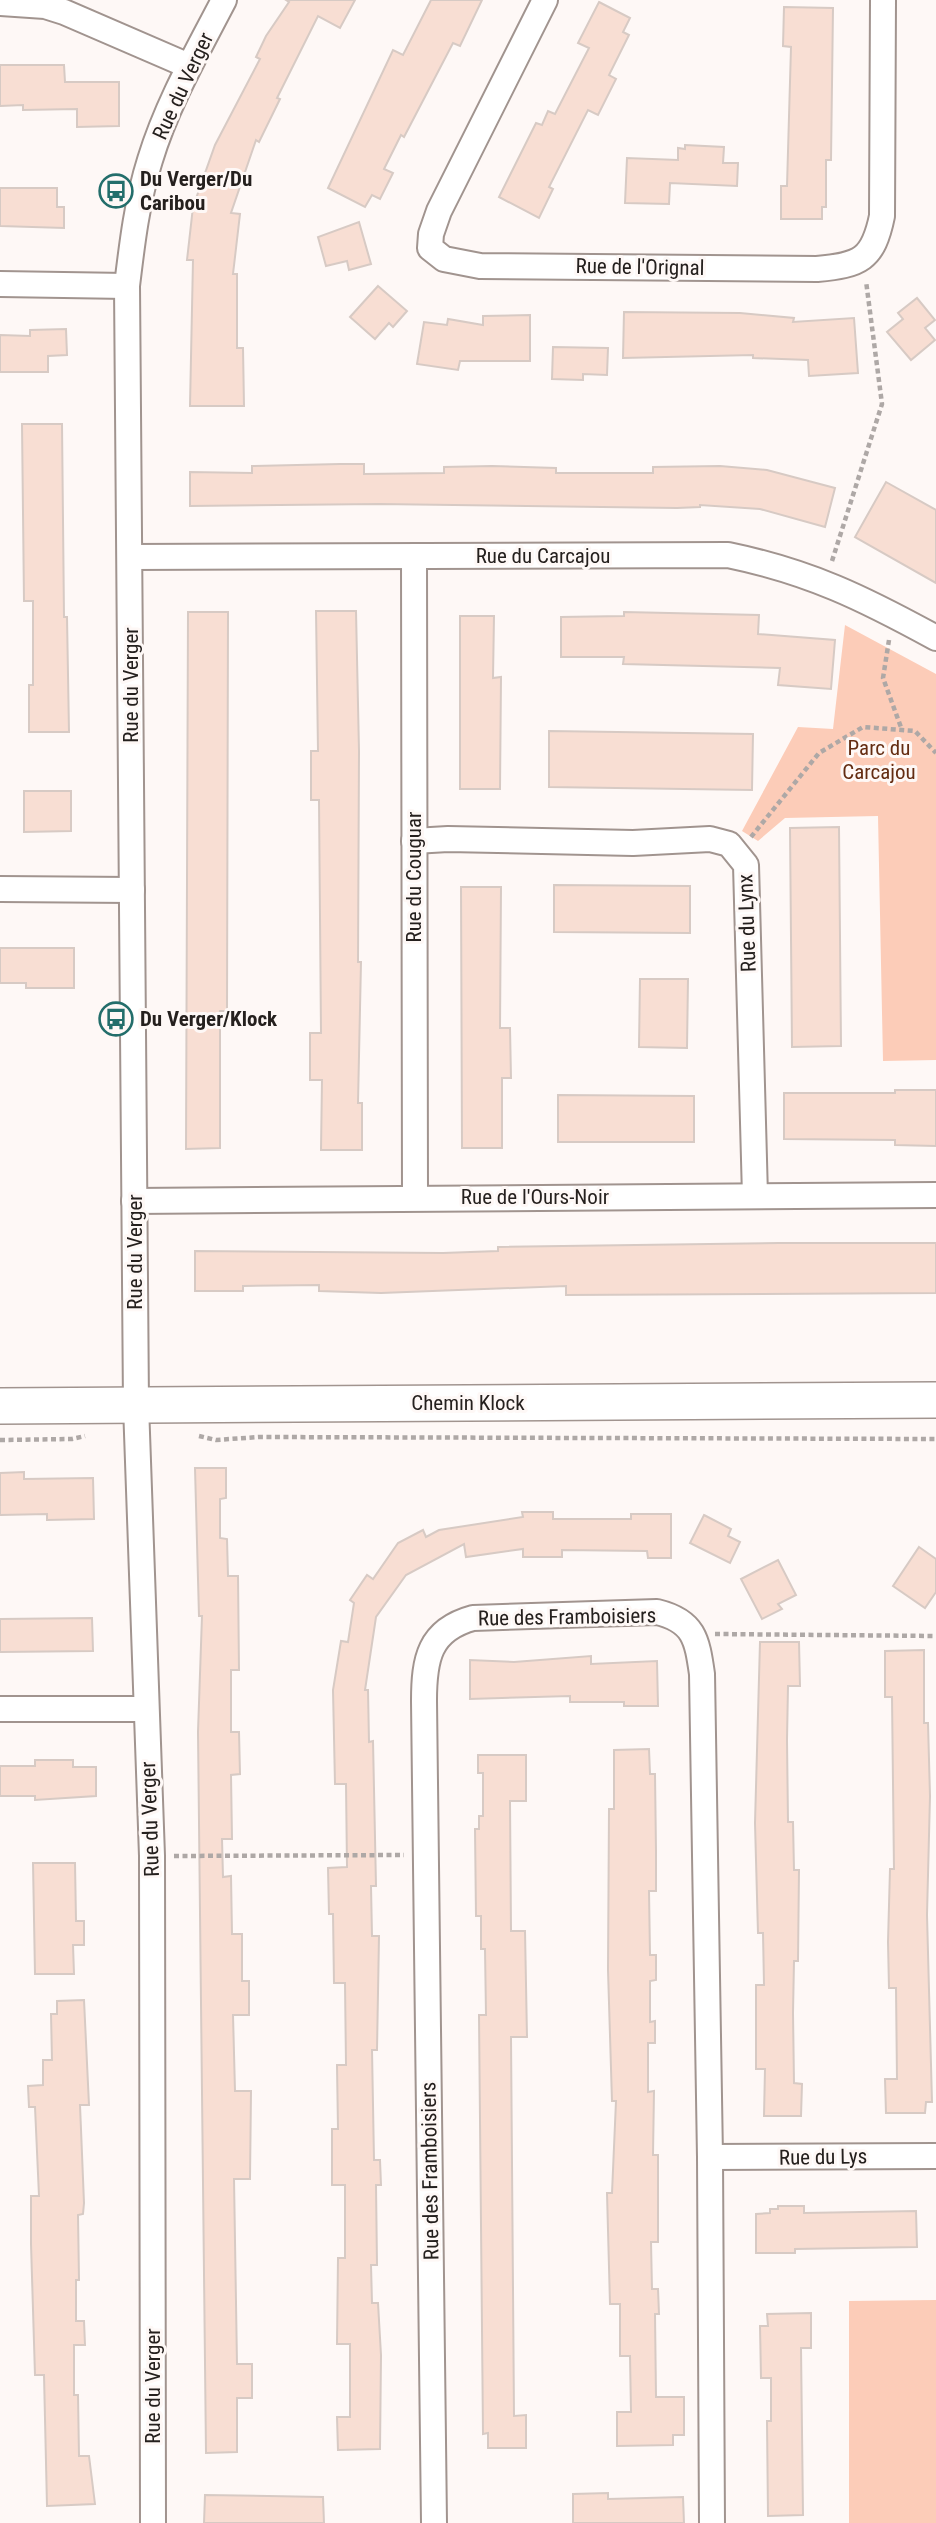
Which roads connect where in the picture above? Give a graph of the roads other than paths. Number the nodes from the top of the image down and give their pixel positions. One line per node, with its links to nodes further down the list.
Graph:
1 (224, 0): 5 (street, Rue du Verger)
2 (545, 0): 3 (street, Rue de l'Orignal)
3 (883, 0)
4 (0, 3): 5 (street)
5 (189, 66): 7 (street, Rue du Verger)
6 (0, 284): 7 (street)
7 (127, 286): 9 (street, Rue du Verger)
8 (414, 556): 9 (street, Rue du Carcajou); 10 (street, Rue du Carcajou); 11 (street, Rue du Couguar)
9 (131, 557): 13 (street, Rue du Verger)
10 (936, 638)
11 (414, 841): 15 (street, Rue du Lynx); 16 (street, Rue du Couguar)
12 (0, 889): 13 (street)
13 (132, 890): 17 (street, Rue du Verger)
14 (936, 1195): 15 (street, Rue de l'Ours-Noir)
15 (755, 1196): 16 (street, Rue de l'Ours-Noir)
16 (415, 1198): 17 (street, Rue de l'Ours-Noir)
17 (134, 1201): 19 (street, Rue du Verger)
18 (936, 1400): 19 (main road, Chemin Klock)
19 (136, 1405): 20 (main road, Chemin Klock); 22 (street, Rue du Verger)
20 (0, 1406)
21 (0, 1709): 22 (street)
22 (146, 1709): 25 (street, Rue du Verger)
23 (936, 2156): 24 (street, Rue du Lys)
24 (710, 2157): 26 (street, Rue des Framboisiers); 27 (street)
25 (153, 2523)
26 (434, 2523)
27 (712, 2523)

